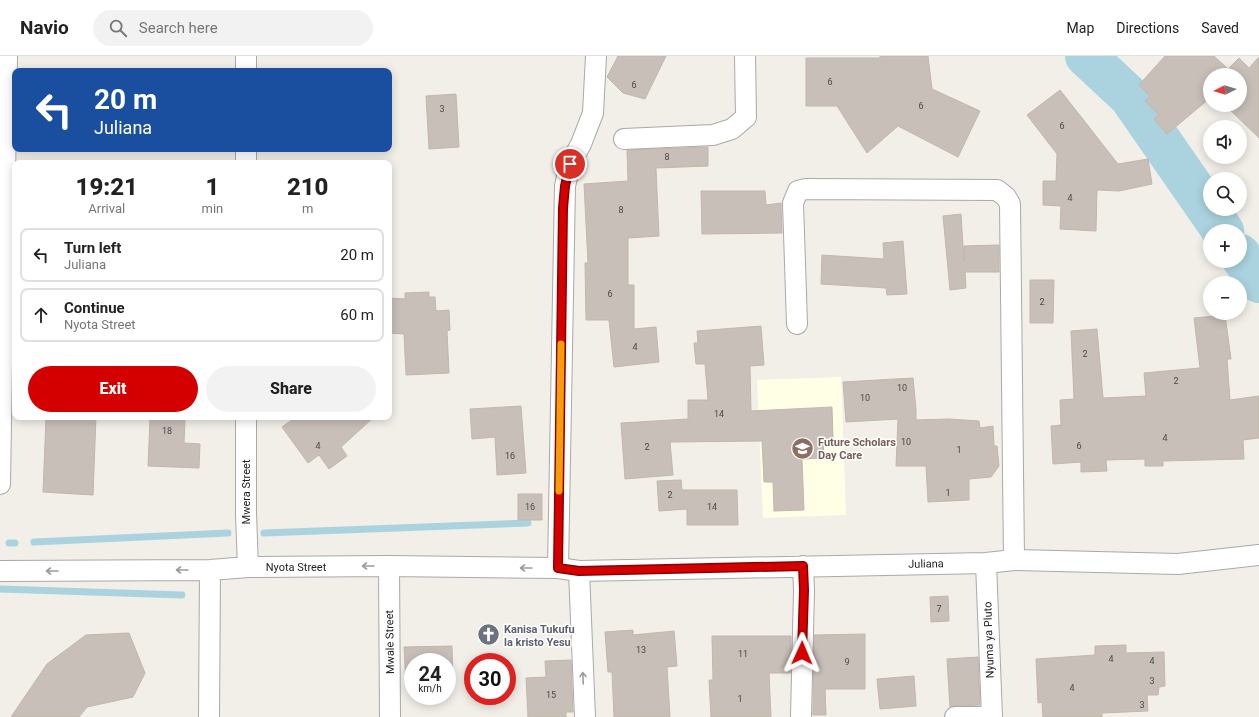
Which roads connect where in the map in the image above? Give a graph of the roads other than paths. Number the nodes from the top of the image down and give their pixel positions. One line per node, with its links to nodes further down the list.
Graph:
1 (7, 56): 9 (street)
2 (246, 56): 5 (street)
3 (596, 56): 16 (street)
4 (745, 56): 6 (street)
5 (246, 68)
6 (624, 139)
7 (797, 324): 11 (street)
8 (246, 420): 15 (street, Mwera Street)
9 (0, 484)
10 (1259, 555): 11 (street, Juliana)
11 (1014, 560): 12 (street, Juliana)
12 (986, 563): 14 (street, Juliana); 25 (street, Nyuma ya Pluto)
13 (389, 566): 15 (street, Nyota Street, one-way to 15); 16 (street, Nyota Street, one-way to 13); 21 (street, Mwale Street)
14 (803, 566): 18 (street, Juliana); 23 (street)
15 (248, 567): 17 (street, Nyota Street)
16 (558, 568): 18 (street, Nyota Street)
17 (210, 570): 19 (street, Nyota Street, one-way to 19); 20 (street)
18 (586, 570): 22 (street, one-way to 18)
19 (0, 571)
20 (209, 717)
21 (390, 717)
22 (585, 717)
23 (801, 717)
24 (955, 717): 25 (street)
25 (992, 717)

